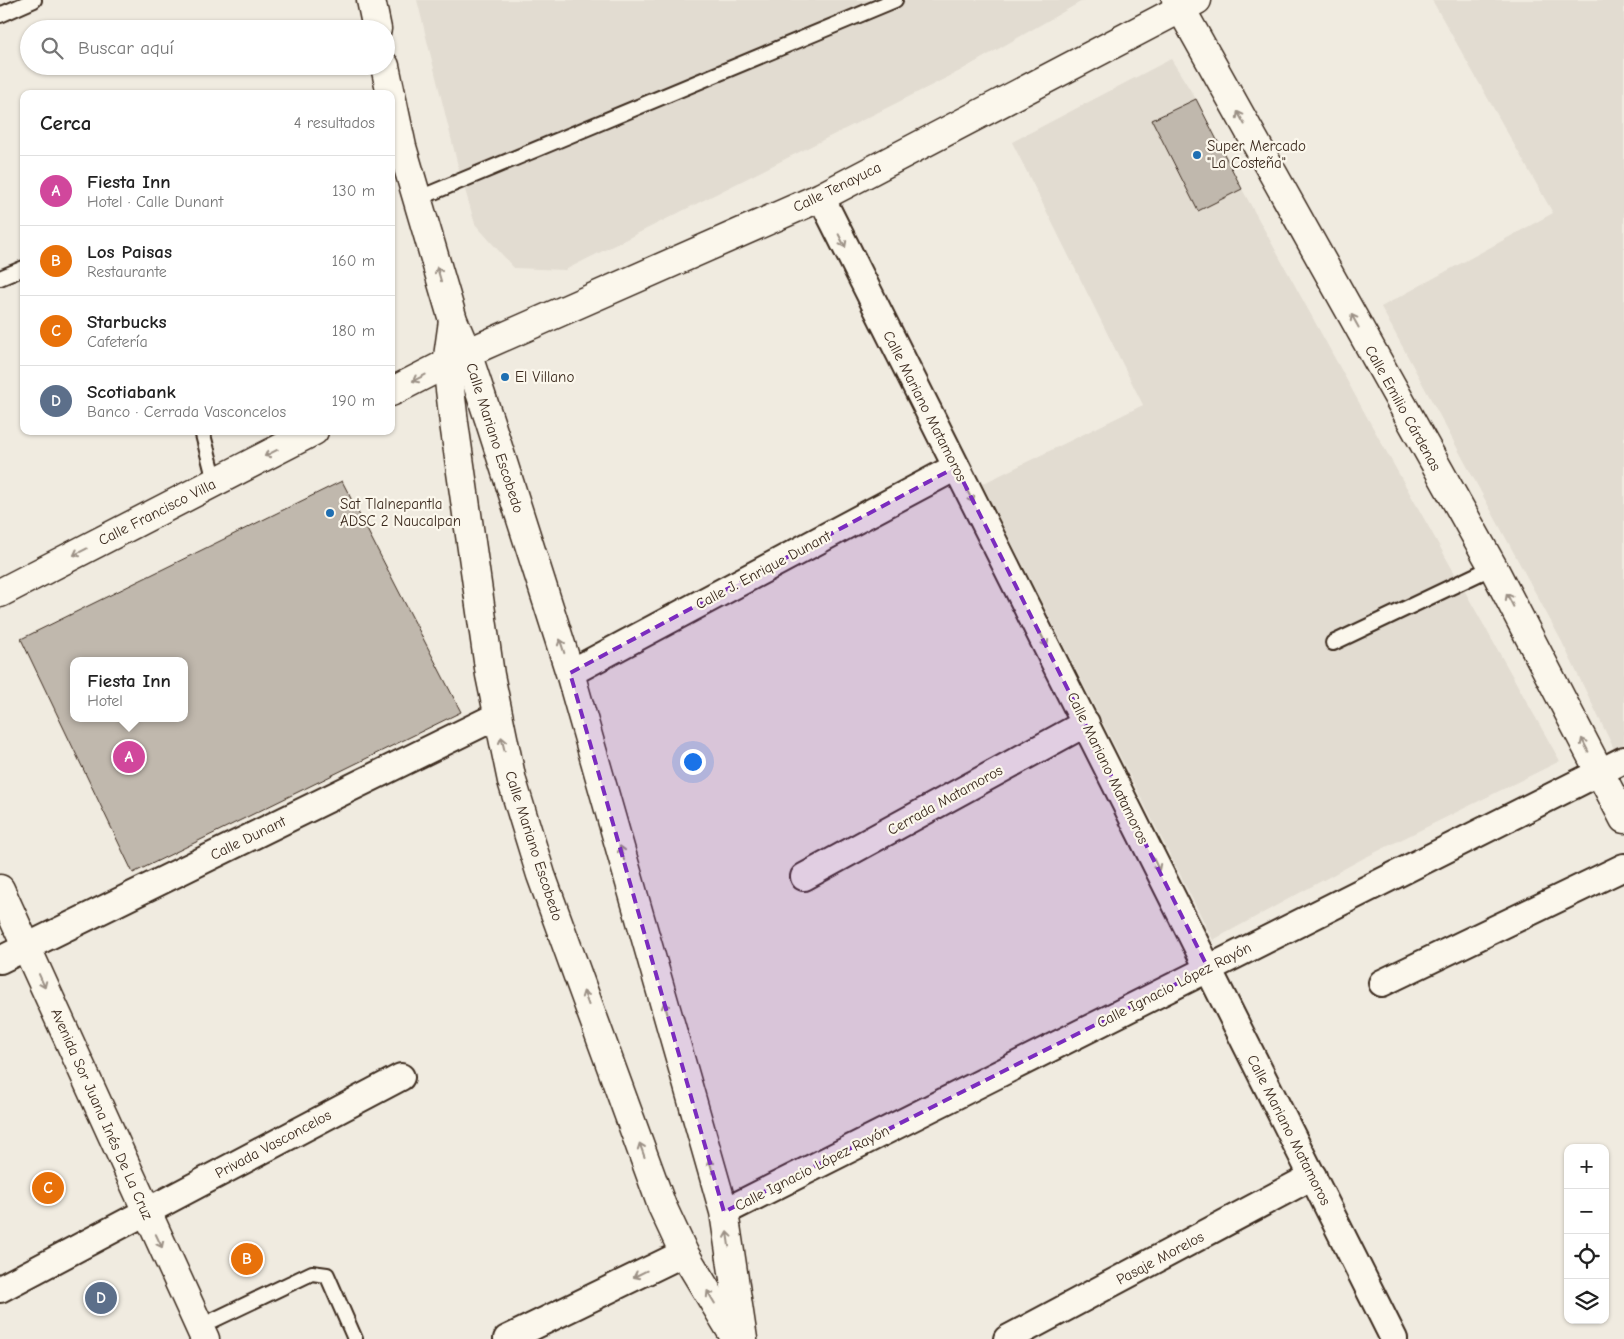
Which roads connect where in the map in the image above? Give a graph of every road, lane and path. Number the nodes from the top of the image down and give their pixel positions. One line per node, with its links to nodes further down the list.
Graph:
1 (34, 0): 5 (lane)
2 (371, 0): 6 (street)
3 (895, 0): 12 (lane)
4 (1184, 3): 11 (street, Calle Tenayuca); 21 (street, Calle Emilio Cárdenas, one-way to 4)
5 (0, 15)
6 (375, 20)
7 (387, 75): 8 (street, Calle Mariano Escobedo)
8 (390, 90)
9 (395, 131): 10 (street, Calle Mariano Escobedo)
10 (397, 149): 12 (street, Calle Mariano Escobedo)
11 (821, 197): 15 (street, Calle Tenayuca); 19 (street, Calle Mariano Matamoros, one-way to 19)
12 (417, 199): 15 (street, Calle Mariano Escobedo, one-way to 12)
13 (20, 270): 14 (lane)
14 (0, 278)
15 (457, 358): 16 (street, one-way to 16); 24 (street, Calle Mariano Escobedo, one-way to 15); 25 (street, Calle Mariano Escobedo)
16 (395, 390)
17 (203, 435): 20 (lane)
18 (306, 435): 20 (street, Calle Francisco Villa, one-way to 20)
19 (956, 467): 24 (street, Calle J. Enrique Dunant); 26 (street, Calle Mariano Matamoros, one-way to 26)
20 (215, 481): 22 (street, Calle Francisco Villa, one-way to 22)
21 (1493, 567): 23 (lane); 28 (street, Calle Emilio Cárdenas, one-way to 21)
22 (0, 593)
23 (1333, 643)
24 (570, 672): 40 (street, Calle Mariano Escobedo, one-way to 24)
25 (497, 716): 33 (street, Calle Dunant); 41 (street, Calle Mariano Escobedo, one-way to 25)
26 (1086, 723): 31 (street, Cerrada Matamoros); 35 (street, Calle Mariano Matamoros, one-way to 35)
27 (1624, 760): 28 (street, Calle Ignacio López Rayón)
28 (1599, 772): 29 (street, Calle Emilio Cárdenas); 35 (street, Calle Ignacio López Rayón)
29 (1624, 819)
30 (1624, 867): 36 (street)
31 (804, 877)
32 (0, 889): 33 (street, Avenida Sor Juana Inés De La Cruz)
33 (26, 946): 34 (street, Calle Dunant); 39 (street, Avenida Sor Juana Inés De La Cruz, one-way to 39)
34 (0, 960)
35 (1208, 968): 38 (street, Calle Mariano Matamoros); 40 (street, Calle Ignacio López Rayón)
36 (1382, 983)
37 (401, 1077): 39 (street, Privada Vasconcelos)
38 (1313, 1176): 48 (street, Pasaje Morelos); 49 (street, Calle Mariano Matamoros)
39 (146, 1212): 42 (street, Privada Vasconcelos); 43 (street, Avenida Sor Juana Inés De La Cruz, one-way to 43)
40 (724, 1212): 47 (street, Calle Mariano Escobedo, one-way to 40)
41 (684, 1253): 45 (street, one-way to 45); 46 (street, Calle Mariano Escobedo, one-way to 41)
42 (0, 1289)
43 (202, 1333): 44 (lane)
44 (355, 1339)
45 (507, 1339)
46 (736, 1339)
47 (743, 1339)
48 (1007, 1339)
49 (1394, 1339)

